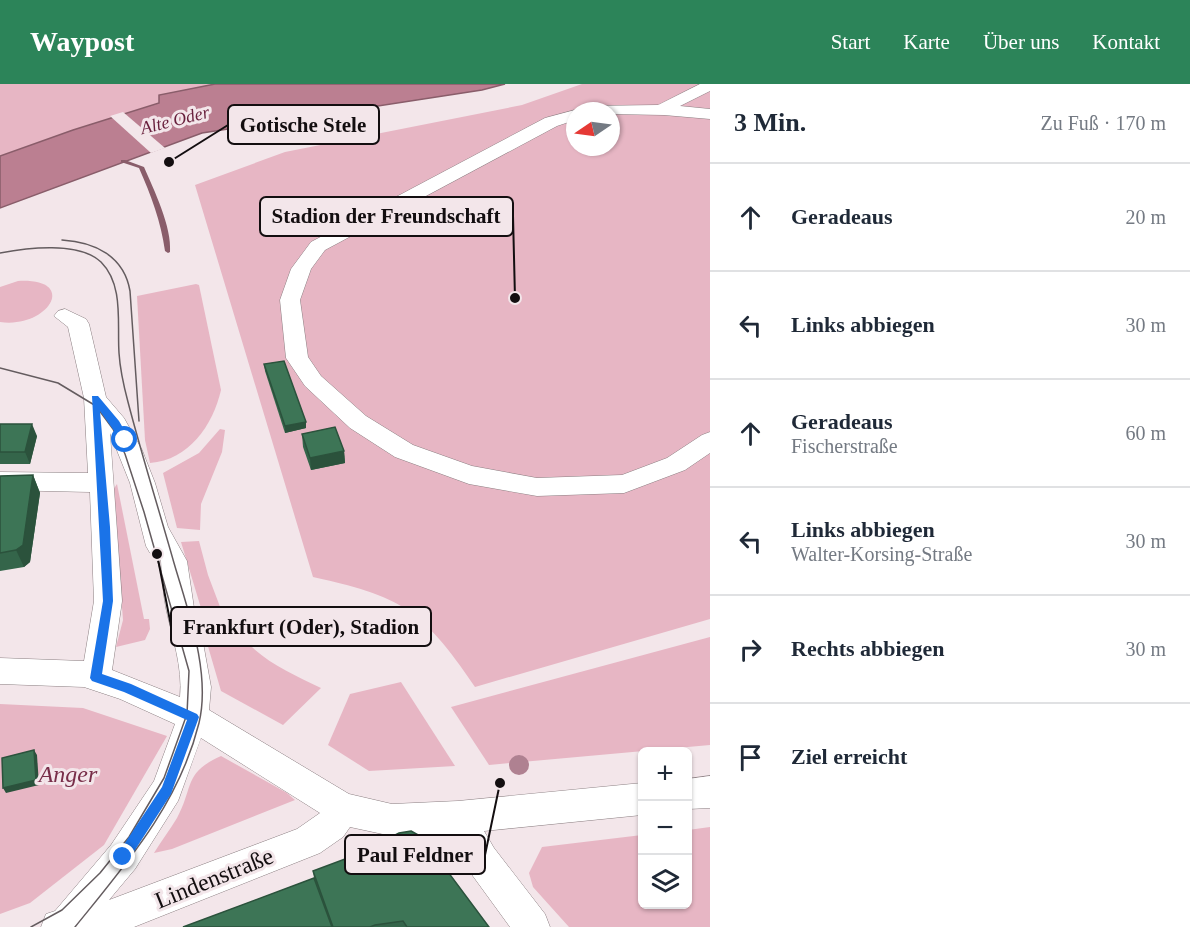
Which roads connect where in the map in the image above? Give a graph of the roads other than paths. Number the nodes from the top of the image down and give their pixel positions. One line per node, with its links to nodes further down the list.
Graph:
1 (710, 85): 3 (street)
2 (620, 108): 3 (street)
3 (664, 108): 4 (street)
4 (710, 114)
5 (566, 118): 8 (street)
6 (66, 316): 7 (street)
7 (95, 399): 10 (street); 13 (street)
8 (710, 441)
9 (0, 481): 10 (street)
10 (102, 483): 12 (street)
11 (0, 671): 12 (street)
12 (96, 678): 13 (street)
13 (193, 717): 17 (street); 20 (street)
14 (710, 792): 15 (street)
15 (692, 794)
16 (638, 799): 18 (street)
17 (343, 809): 18 (street); 19 (street, Lindenstraße)
18 (458, 818): 22 (street)
19 (127, 920): 21 (street, Lindenstraße)
20 (59, 927)
21 (74, 927)
22 (532, 927)

